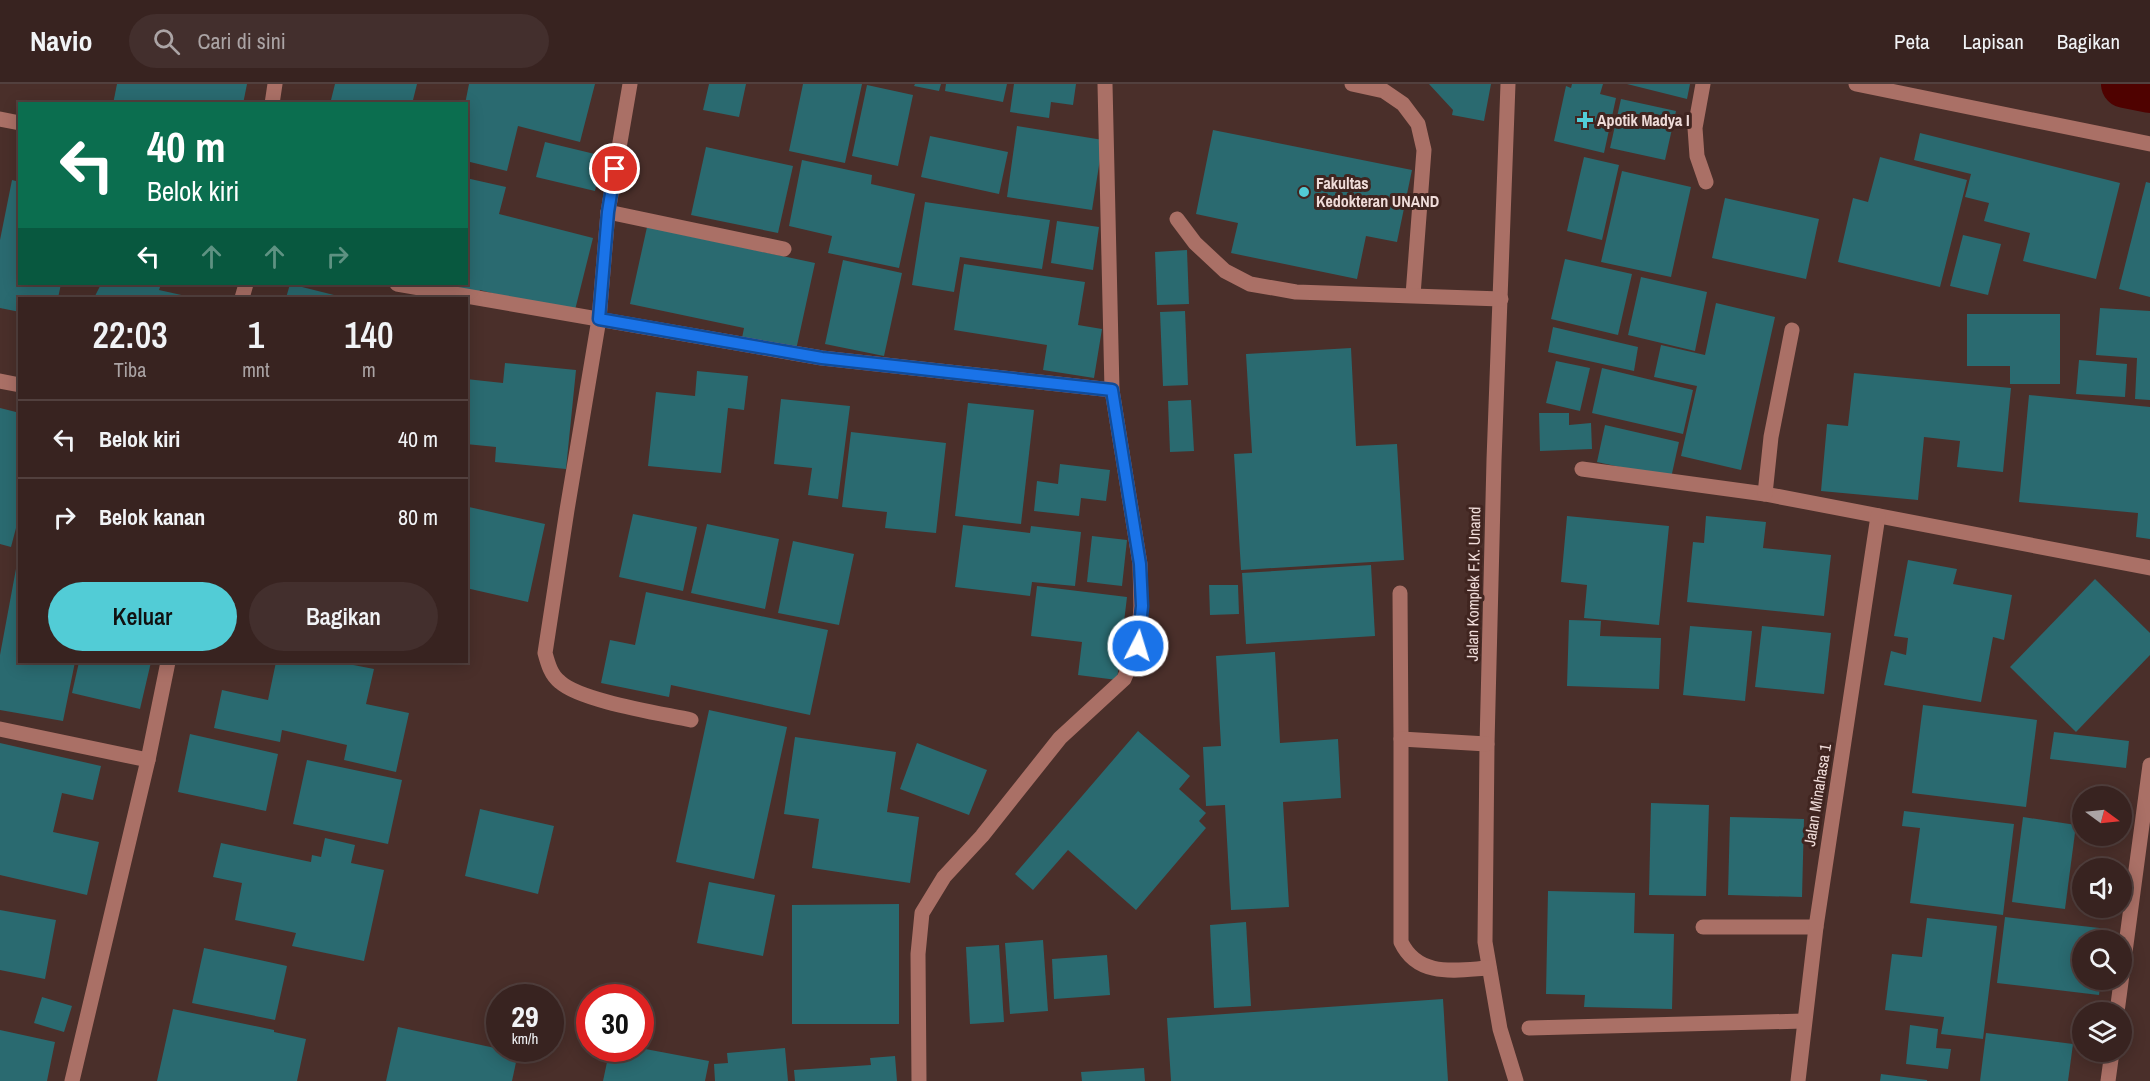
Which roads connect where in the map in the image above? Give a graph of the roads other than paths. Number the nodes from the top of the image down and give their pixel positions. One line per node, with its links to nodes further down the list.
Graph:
1 (275, 84): 8 (street)
2 (630, 84): 13 (street)
3 (1105, 84): 23 (street)
4 (1352, 84): 17 (street)
5 (1508, 84): 18 (street, Jalan Komplek F.K. Unand)
6 (1703, 84): 12 (street)
7 (1856, 84): 11 (street)
8 (272, 102)
9 (0, 119): 10 (street)
10 (18, 123)
11 (2150, 144)
12 (1706, 182)
13 (608, 212): 15 (street); 19 (street)
14 (1177, 219): 17 (street)
15 (784, 249)
16 (403, 285): 19 (street)
17 (1413, 295): 18 (street)
18 (1501, 299): 33 (street, Jalan Komplek F.K. Unand)
19 (599, 319): 23 (street); 30 (street)
20 (1792, 330): 25 (street)
21 (0, 381): 22 (street)
22 (18, 385)
23 (1112, 390): 44 (street)
24 (1582, 470): 25 (street)
25 (1765, 494): 26 (street)
26 (1878, 516): 27 (street); 37 (street, Jalan Minahasa 1)
27 (2150, 568)
28 (1400, 593): 32 (street)
29 (168, 663): 34 (street)
30 (691, 720)
31 (0, 729): 34 (street)
32 (1401, 739): 33 (street); 38 (street)
33 (1487, 744): 38 (street, Jalan Komplek F.K. Unand)
34 (148, 760): 43 (street)
35 (2150, 765): 39 (street)
36 (1703, 927): 37 (street)
37 (1815, 927): 40 (street, Jalan Minahasa 1)
38 (1489, 968): 45 (street, Jalan Komplek F.K. Unand)
39 (2118, 1002)
40 (1804, 1021): 41 (street); 46 (street, Jalan Minahasa 1)
41 (1529, 1028)
42 (2111, 1062): 47 (street)
43 (72, 1081)
44 (920, 1081)
45 (1516, 1081)
46 (1798, 1081)
47 (2108, 1081)

